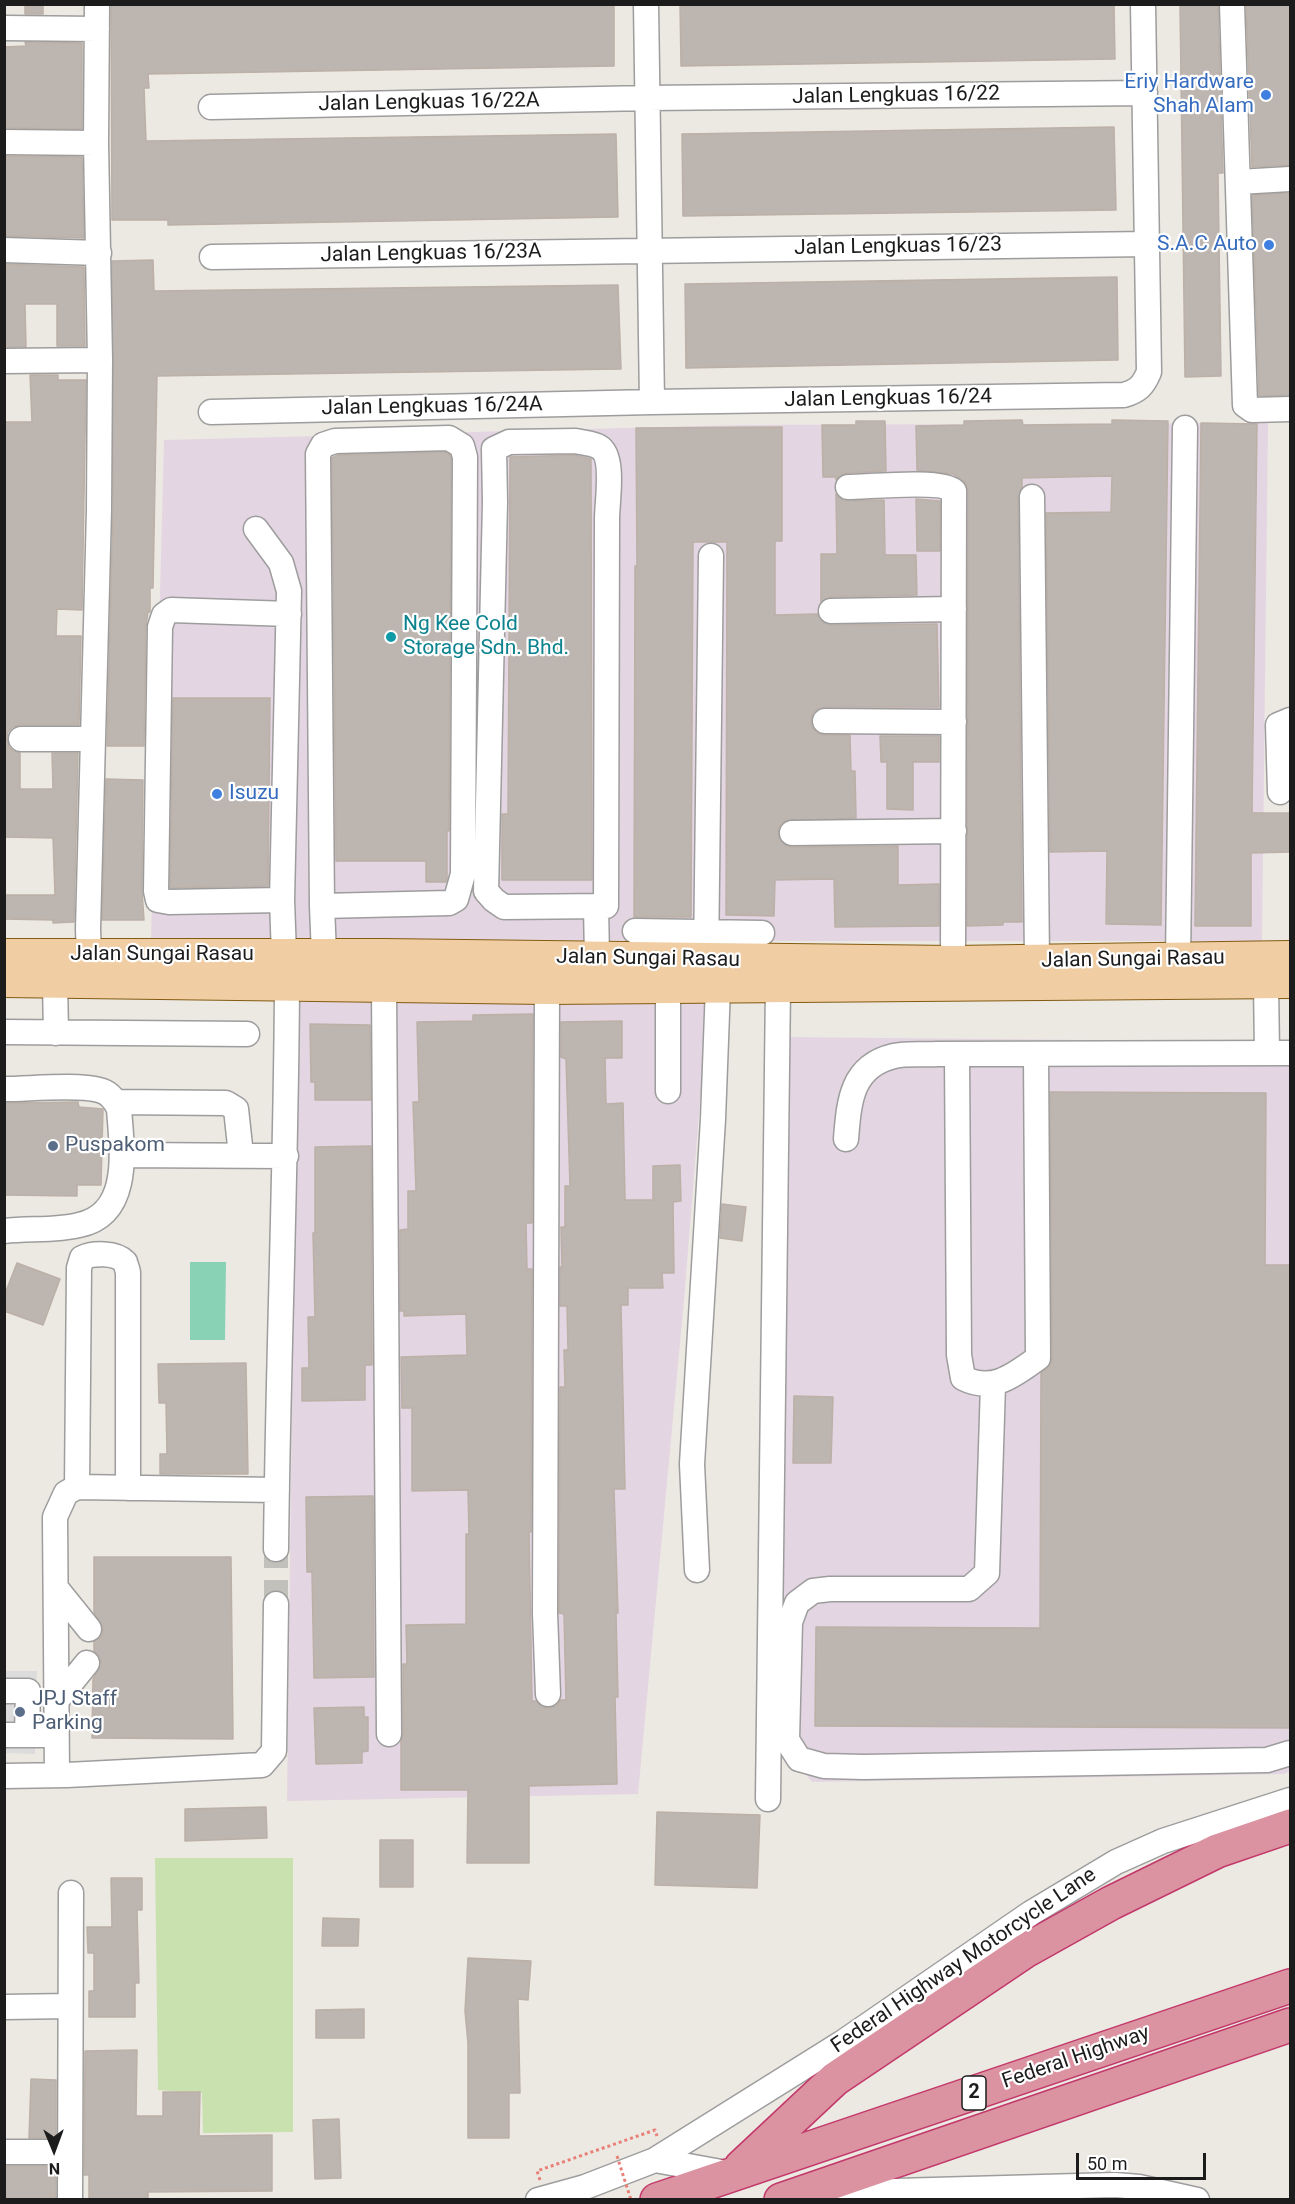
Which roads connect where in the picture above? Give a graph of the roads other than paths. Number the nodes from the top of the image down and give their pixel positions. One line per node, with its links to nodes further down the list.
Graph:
1 (97, 4): 6 (street)
2 (646, 4): 8 (street)
3 (1143, 4): 7 (street)
4 (1232, 4): 13 (street)
5 (4, 28): 6 (street)
6 (97, 29): 11 (street)
7 (1145, 93): 8 (street, Jalan Lengkuas 16/22); 14 (street)
8 (648, 98): 9 (street, Jalan Lengkuas 16/22A); 16 (street)
9 (211, 107)
10 (4, 142): 11 (street)
11 (96, 143): 17 (street)
12 (1290, 179): 13 (street)
13 (1238, 182): 22 (street)
14 (1147, 244): 16 (street, Jalan Lengkuas 16/23); 21 (street, Jalan Lengkuas 16/24)
15 (4, 250): 17 (street)
16 (650, 250): 18 (street, Jalan Lengkuas 16/23A); 21 (street)
17 (99, 253): 19 (street)
18 (212, 257)
19 (100, 360): 20 (street); 36 (street)
20 (4, 361)
21 (652, 402): 23 (street, Jalan Lengkuas 16/24A)
22 (1290, 409)
23 (211, 412)
24 (1185, 428): 51 (street)
25 (848, 487): 29 (street)
26 (1032, 497): 54 (street)
27 (256, 529): 31 (street)
28 (711, 556): 52 (street)
29 (954, 609): 30 (street); 34 (street)
30 (831, 611)
31 (289, 614): 40 (street); 40 (street)
32 (1290, 720): 37 (street)
33 (825, 721): 34 (street)
34 (954, 722): 38 (street)
35 (21, 739): 36 (street)
36 (92, 739): 48 (street)
37 (1280, 792)
38 (954, 831): 39 (street); 53 (street)
39 (792, 833)
40 (282, 900): 46 (street)
41 (322, 906): 41 (street); 47 (street)
42 (596, 906): 42 (street); 50 (street)
43 (635, 931): 52 (street)
44 (762, 933): 52 (street)
45 (4, 955): 48 (main road, Jalan Sungai Rasau)
46 (284, 955): 47 (main road, Jalan Sungai Rasau); 48 (main road, Jalan Sungai Rasau)
47 (324, 955): 50 (main road, Jalan Sungai Rasau)
48 (89, 956)
49 (1290, 957): 51 (main road, Jalan Sungai Rasau)
50 (597, 958): 52 (main road, Jalan Sungai Rasau)
51 (1178, 959): 54 (main road, Jalan Sungai Rasau)
52 (711, 960): 53 (main road, Jalan Sungai Rasau); 60 (main road, Jalan Sungai Rasau); 61 (main road, Jalan Sungai Rasau); 82 (street)
53 (953, 962): 54 (main road, Jalan Sungai Rasau)
54 (1037, 962)
55 (4, 981): 56 (main road, Jalan Sungai Rasau)
56 (55, 982): 58 (main road, Jalan Sungai Rasau); 64 (street)
57 (1278, 982): 60 (main road, Jalan Sungai Rasau); 66 (street)
58 (287, 986): 59 (main road, Jalan Sungai Rasau); 75 (street)
59 (384, 986): 62 (main road, Jalan Sungai Rasau); 90 (street)
60 (778, 986): 96 (street)
61 (668, 987): 62 (main road, Jalan Sungai Rasau); 70 (street)
62 (547, 988): 88 (street)
63 (4, 1032): 64 (street)
64 (56, 1033): 65 (street)
65 (247, 1034)
66 (1279, 1053): 68 (street)
67 (957, 1055): 68 (street); 72 (street); 77 (street)
68 (1036, 1055): 77 (street)
69 (4, 1089): 71 (street)
70 (669, 1091)
71 (116, 1102): 73 (street); 74 (street)
72 (846, 1139)
73 (122, 1155): 74 (street); 76 (street)
74 (241, 1155): 75 (street)
75 (286, 1156): 80 (street)
76 (4, 1231)
77 (993, 1385): 93 (street)
78 (77, 1487): 79 (street); 79 (street); 83 (street)
79 (128, 1488): 80 (street)
80 (277, 1490): 81 (street)
81 (276, 1549)
82 (697, 1570)
83 (56, 1588): 85 (street); 89 (street)
84 (276, 1604): 94 (street)
85 (89, 1629)
86 (87, 1663): 89 (street)
87 (4, 1691): 91 (street)
88 (548, 1694)
89 (57, 1700): 92 (street)
90 (389, 1734)
91 (16, 1735): 92 (street)
92 (57, 1736): 94 (street)
93 (1290, 1752)
94 (57, 1775): 95 (street)
95 (4, 1776)
96 (768, 1799)
97 (1290, 1800): 106 (street, Federal Highway Motorcycle Lane)
98 (1290, 1826): 107 (highway)
99 (70, 1893): 101 (street)
100 (1290, 1986): 107 (highway, Federal Highway / 2)
101 (69, 2006): 102 (street); 105 (street)
102 (4, 2007)
103 (1290, 2025): 109 (highway, Federal Highway / 2)
104 (4, 2152): 105 (street)
105 (69, 2152): 110 (street)
106 (659, 2157): 107 (street); 108 (street, Federal Highway Motorcycle Lane)
107 (733, 2174): 111 (highway, Federal Highway / 2)
108 (539, 2191)
109 (791, 2196): 112 (street)
110 (70, 2199)
111 (657, 2199)
112 (1197, 2199)

